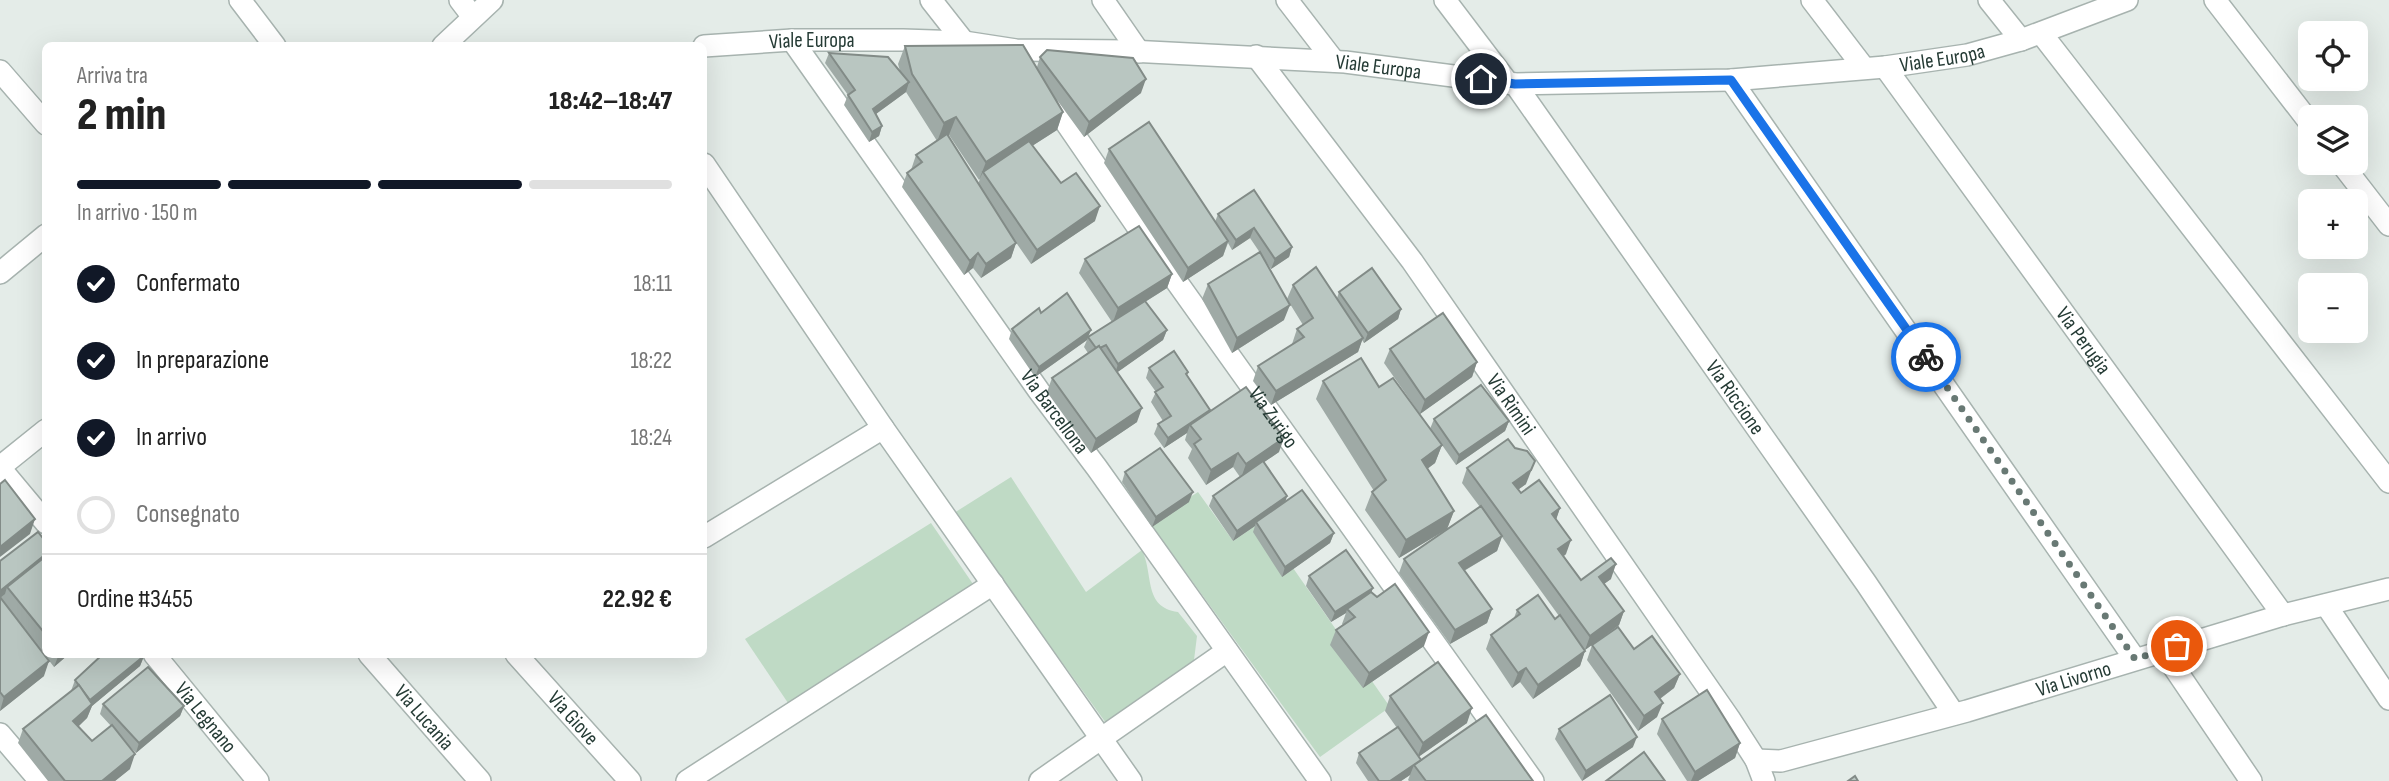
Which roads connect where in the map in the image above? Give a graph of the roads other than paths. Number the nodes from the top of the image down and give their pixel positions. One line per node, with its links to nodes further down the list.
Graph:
1 (240, 0): 15 (street)
2 (460, 0): 12 (street)
3 (492, 0): 12 (street)
4 (931, 0): 17 (street)
5 (1103, 0): 20 (street)
6 (1287, 0): 22 (street)
7 (1445, 0): 26 (street, Via Riccione)
8 (1812, 0): 23 (street, Via Perugia)
9 (1989, 0): 13 (street)
10 (2127, 0): 13 (street, Viale Europa)
11 (2215, 0): 27 (street)
12 (473, 17): 16 (street)
13 (2031, 37): 23 (street, Viale Europa); 37 (street)
14 (792, 40): 17 (street, Viale Europa); 18 (street, Viale Europa); 44 (street, Via Barcellona)
15 (272, 42)
16 (447, 42)
17 (964, 42): 19 (street, Viale Europa)
18 (707, 47)
19 (1016, 50): 20 (street, Viale Europa); 63 (street, Via Zurigo)
20 (1139, 52): 21 (street, Viale Europa)
21 (1256, 56): 22 (street, Viale Europa); 54 (street, Via Rimini)
22 (1334, 61): 26 (street, Viale Europa)
23 (1875, 67): 24 (street, Viale Europa); 43 (street, Via Perugia)
24 (1731, 80): 26 (street, Viale Europa); 49 (street)
25 (4, 83): 28 (street)
26 (1511, 83): 51 (street, Via Riccione)
27 (2298, 107)
28 (42, 120)
29 (707, 168): 34 (street)
30 (2350, 175): 31 (street)
31 (2389, 225)
32 (42, 238): 33 (street)
33 (0, 273)
34 (883, 428): 39 (street); 40 (street)
35 (42, 433): 36 (street)
36 (0, 467): 38 (street)
37 (2389, 482)
38 (42, 518)
39 (707, 535)
40 (993, 584): 53 (street); 59 (street)
41 (2389, 589): 42 (street, Via Livorno)
42 (2326, 605): 43 (street, Via Livorno); 50 (street)
43 (2283, 615): 45 (street, Via Livorno)
44 (1227, 651): 53 (street); 62 (street, Via Barcellona)
45 (2162, 651): 49 (street, Via Livorno); 65 (street)
46 (157, 658): 56 (street, Via Legnano)
47 (372, 658): 57 (street, Via Lucania)
48 (520, 658): 58 (street, Via Giove)
49 (2135, 659): 51 (street, Via Livorno)
50 (2389, 699)
51 (1954, 714): 54 (street, Via Livorno)
52 (0, 734): 55 (street)
53 (1101, 738): 60 (street); 61 (street)
54 (1756, 760): 64 (street, Via Rimini)
55 (40, 781)
56 (258, 781)
57 (480, 781)
58 (630, 781)
59 (687, 781)
60 (1040, 781)
61 (1131, 781)
62 (1320, 781)
63 (1533, 781)
64 (1764, 781)
65 (2251, 781)

